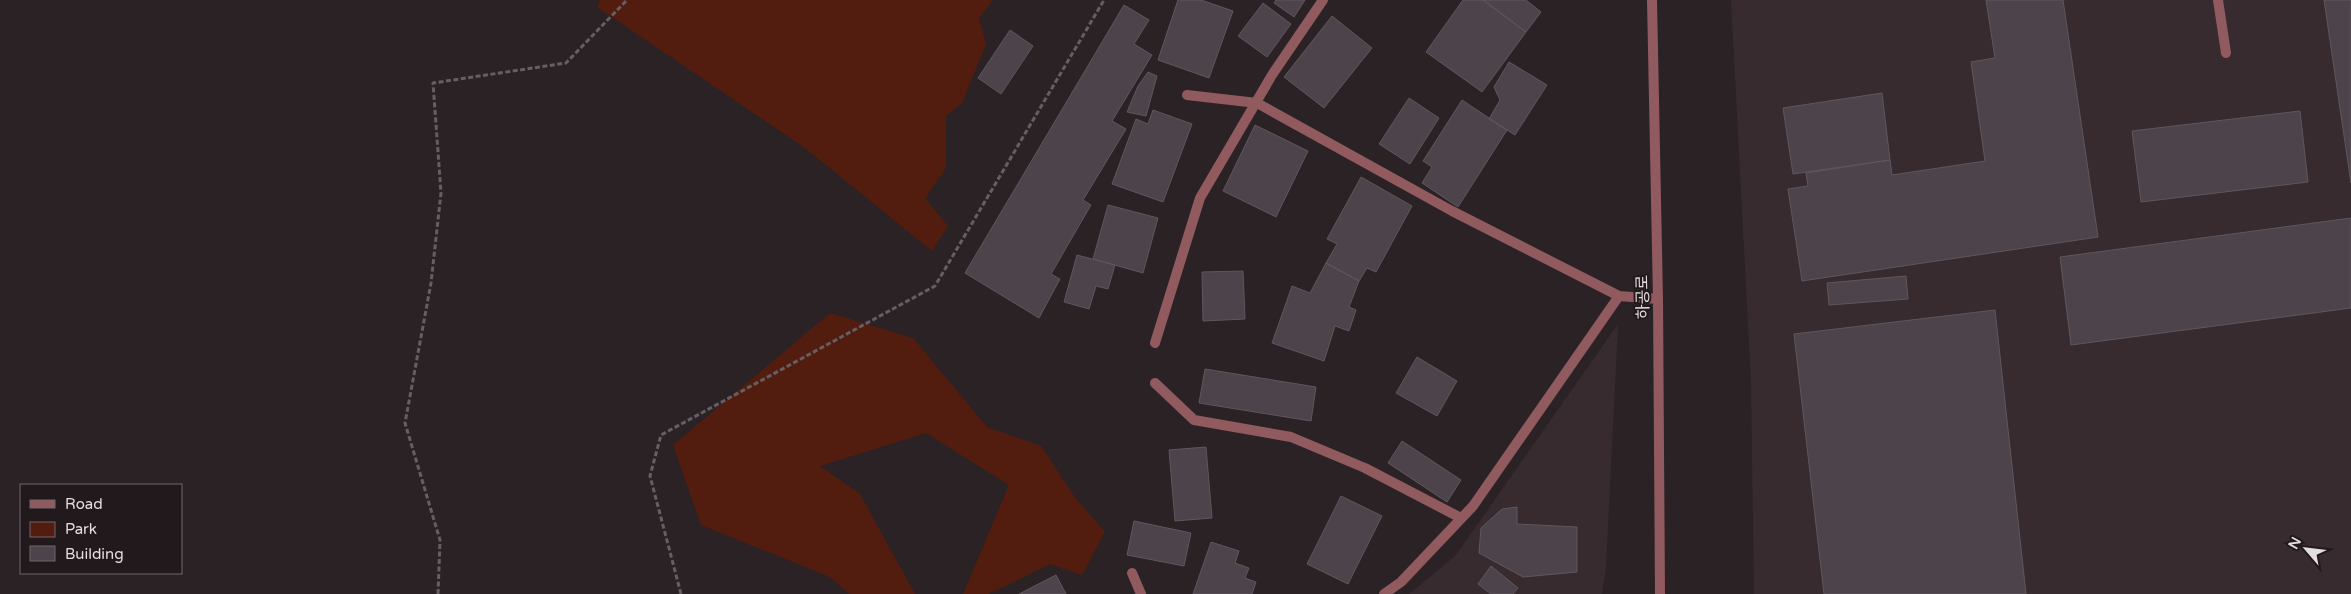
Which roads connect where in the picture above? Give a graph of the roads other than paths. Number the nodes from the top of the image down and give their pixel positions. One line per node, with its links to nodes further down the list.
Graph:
1 (1323, 0): 6 (street)
2 (1652, 0): 8 (street, 하공로)
3 (2218, 0): 4 (street)
4 (2226, 52)
5 (1187, 95): 6 (street)
6 (1257, 103): 7 (street); 9 (street)
7 (1619, 296): 8 (street); 11 (street)
8 (1658, 299): 15 (street, 하공로)
9 (1155, 343)
10 (1155, 382): 11 (street)
11 (1462, 518): 14 (street)
12 (1132, 572): 13 (street)
13 (1141, 594)
14 (1384, 594)
15 (1660, 594)

